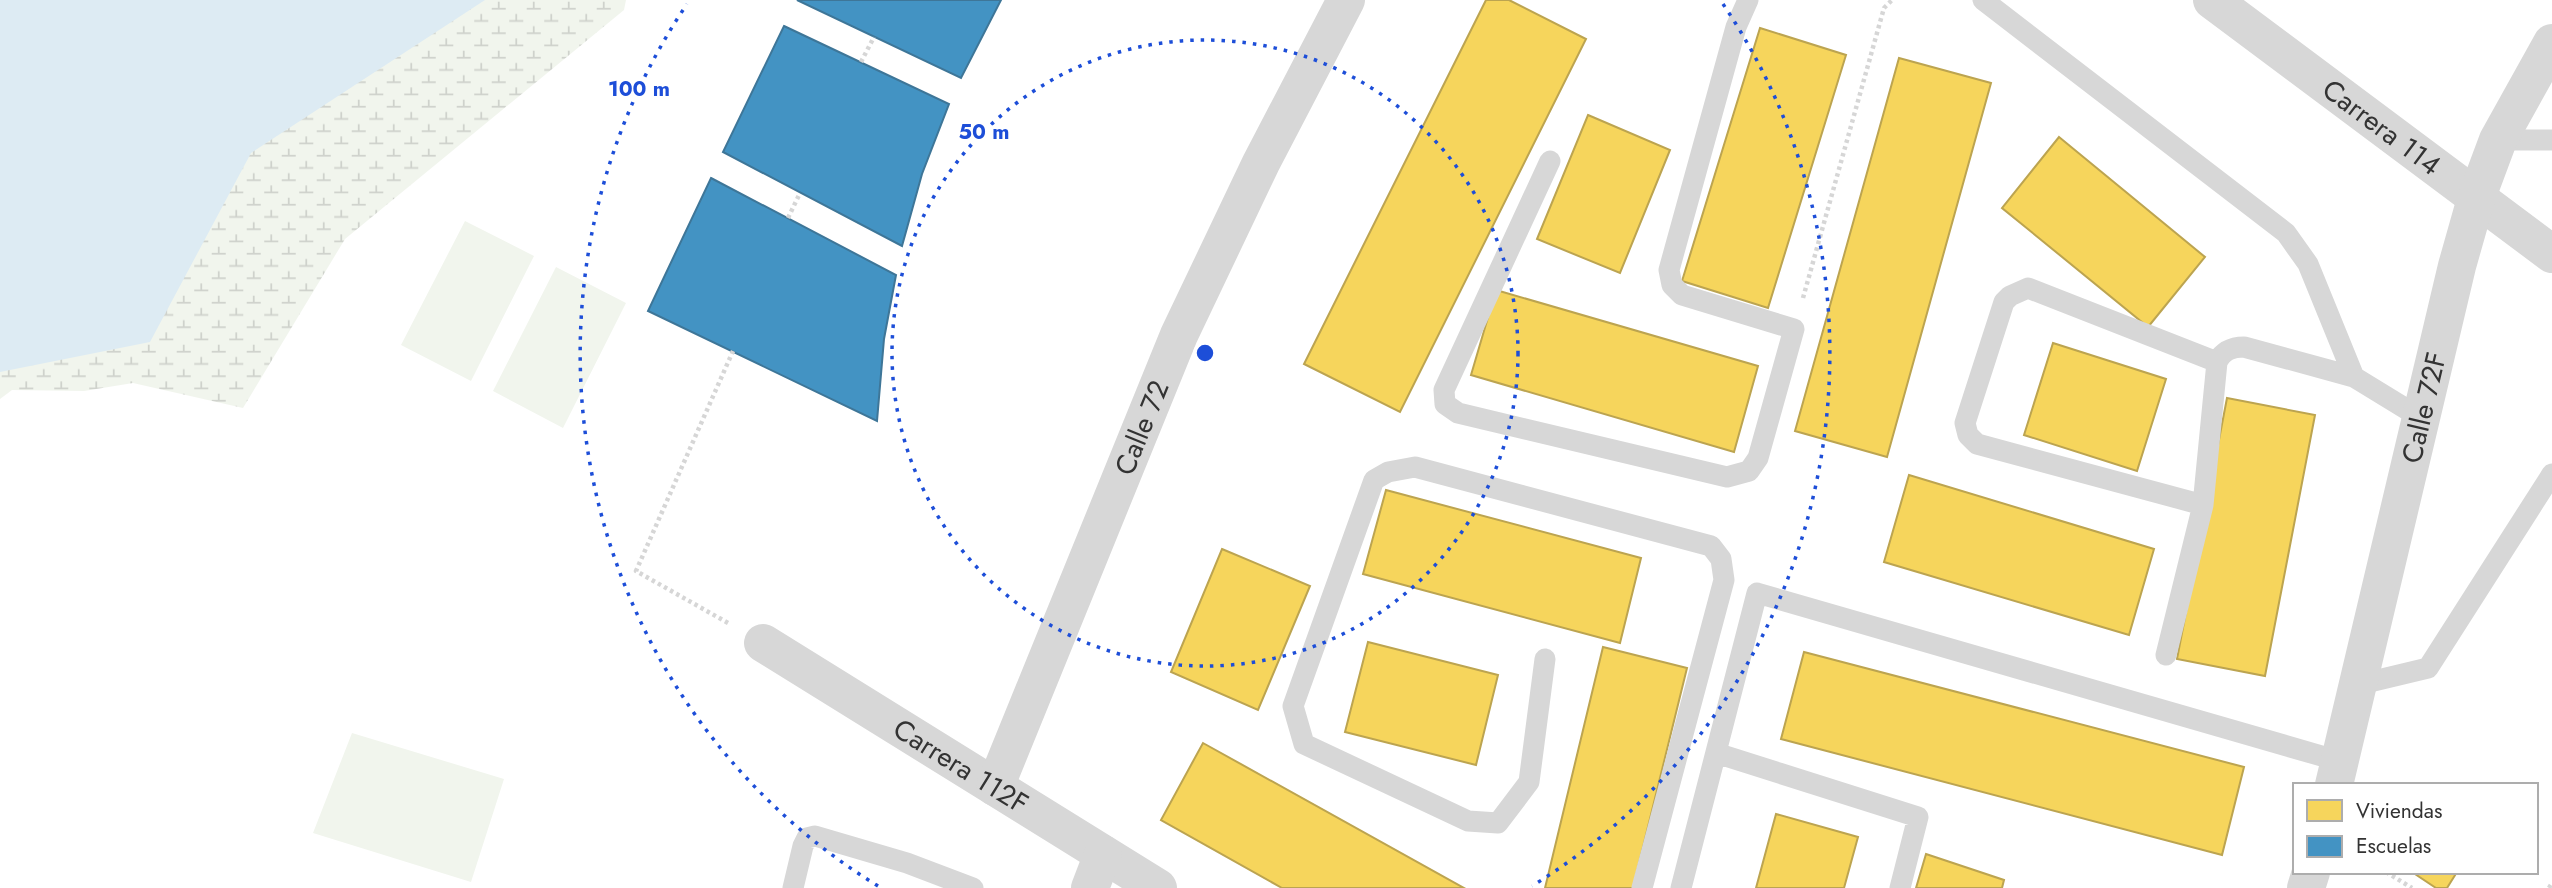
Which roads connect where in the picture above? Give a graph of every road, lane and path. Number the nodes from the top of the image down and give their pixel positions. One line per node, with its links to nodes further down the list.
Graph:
1 (1346, 0): 29 (street, Calle 72)
2 (1748, 0): 16 (lane)
3 (1892, 0): 16 (path)
4 (1983, 0): 19 (lane)
5 (2212, 0): 13 (street, Carrera 114)
6 (874, 37): 8 (path)
7 (2552, 43): 9 (street, Calle 72F)
8 (861, 62)
9 (2498, 140): 10 (lane); 13 (street, Calle 72F)
10 (2552, 140)
11 (1550, 161): 16 (lane)
12 (800, 192): 14 (path)
13 (2476, 199): 15 (street, Carrera 114); 20 (street, Calle 72F)
14 (788, 218)
15 (2552, 254)
16 (1794, 329)
17 (733, 351): 23 (path)
18 (2217, 362): 19 (lane); 22 (lane); 22 (lane)
19 (2354, 377): 20 (lane)
20 (2421, 418): 26 (street, Calle 72F)
21 (2552, 474): 26 (lane)
22 (2203, 505): 24 (lane)
23 (763, 643): 29 (street, Carrera 112F)
24 (2166, 655)
25 (1545, 659): 36 (lane)
26 (2357, 685): 28 (street, Calle 72F)
27 (1716, 753): 28 (lane); 37 (lane); 38 (lane)
28 (2336, 773)
29 (995, 787): 30 (street, Carrera 112F)
30 (1096, 871): 35 (street, Carrera 112F)
31 (2389, 874): 39 (path)
32 (2552, 883): 40 (path)
33 (793, 888): 34 (lane)
34 (973, 888)
35 (1158, 888)
36 (1642, 888)
37 (1681, 888)
38 (1900, 888)
39 (2412, 888)
40 (2549, 888)

